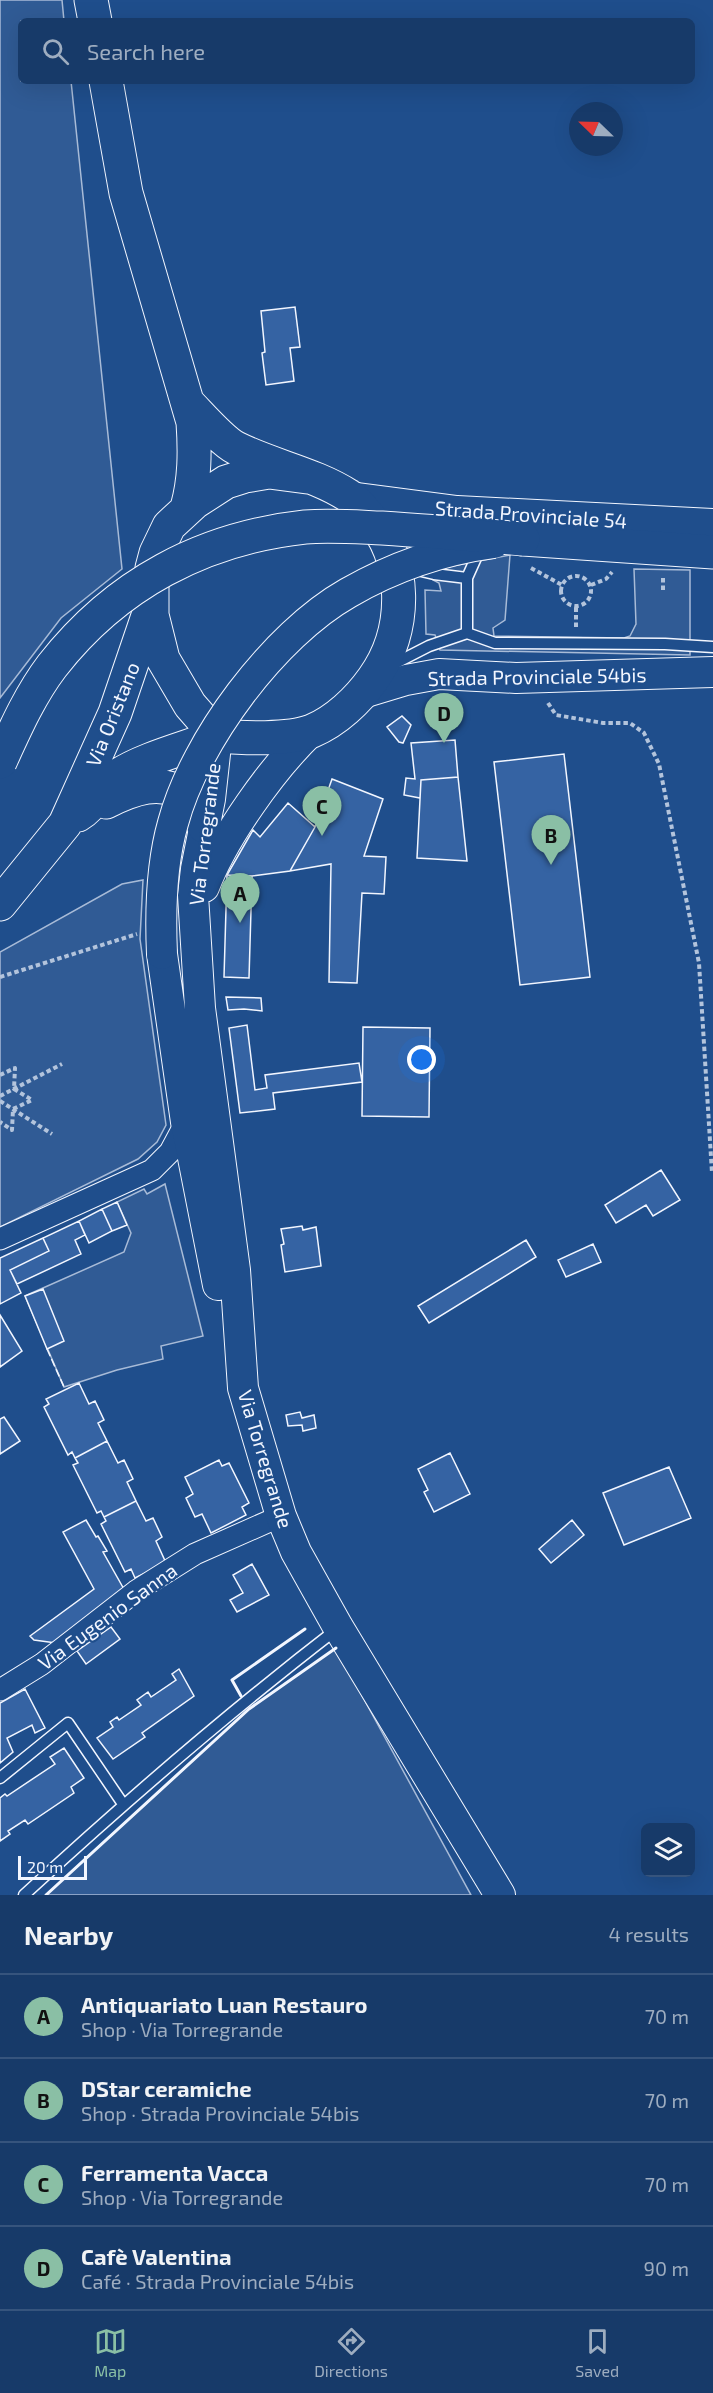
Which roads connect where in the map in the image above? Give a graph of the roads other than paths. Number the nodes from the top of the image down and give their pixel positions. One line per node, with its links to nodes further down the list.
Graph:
1 (91, 0): 2 (main road)
2 (94, 18)
3 (107, 84): 4 (main road)
4 (187, 402): 5 (main road); 7 (main road)
5 (307, 477): 6 (main road); 7 (main road)
6 (350, 496): 9 (main road, Strada Provinciale 54); 11 (main road)
7 (187, 508): 13 (main road)
8 (713, 524): 9 (main road, Strada Provinciale 54)
9 (521, 540): 10 (main road); 12 (lane); 20 (main road, bridge); 25 (main road, bridge)
10 (713, 552)
11 (394, 562): 12 (lane); 17 (main road)
12 (467, 578): 14 (lane)
13 (153, 603): 19 (main road); 21 (main road, Via Oristano)
14 (467, 633): 15 (lane); 17 (lane)
15 (713, 647)
16 (713, 672): 17 (main road, Strada Provinciale 54bis)
17 (371, 682): 18 (main road)
18 (310, 732): 19 (main road); 24 (main road, Via Torregrande)
19 (217, 736): 21 (main road, Via Oristano); 22 (main road, Via Torregrande)
20 (0, 762)
21 (75, 818): 22 (main road); 23 (main road, Via Oristano)
22 (204, 826): 24 (main road, Via Torregrande)
23 (0, 904)
24 (195, 932): 27 (main road, Via Torregrande)
25 (186, 1122): 26 (street); 27 (main road)
26 (0, 1239)
27 (243, 1388): 28 (main road, Via Torregrande)
28 (281, 1516): 29 (main road, Via Torregrande); 30 (street, Via Eugenio Sanna)
29 (338, 1628): 32 (lane); 34 (main road, Via Torregrande)
30 (0, 1690)
31 (0, 1778): 32 (lane)
32 (123, 1804): 33 (lane)
33 (24, 1895)
34 (500, 1895)

